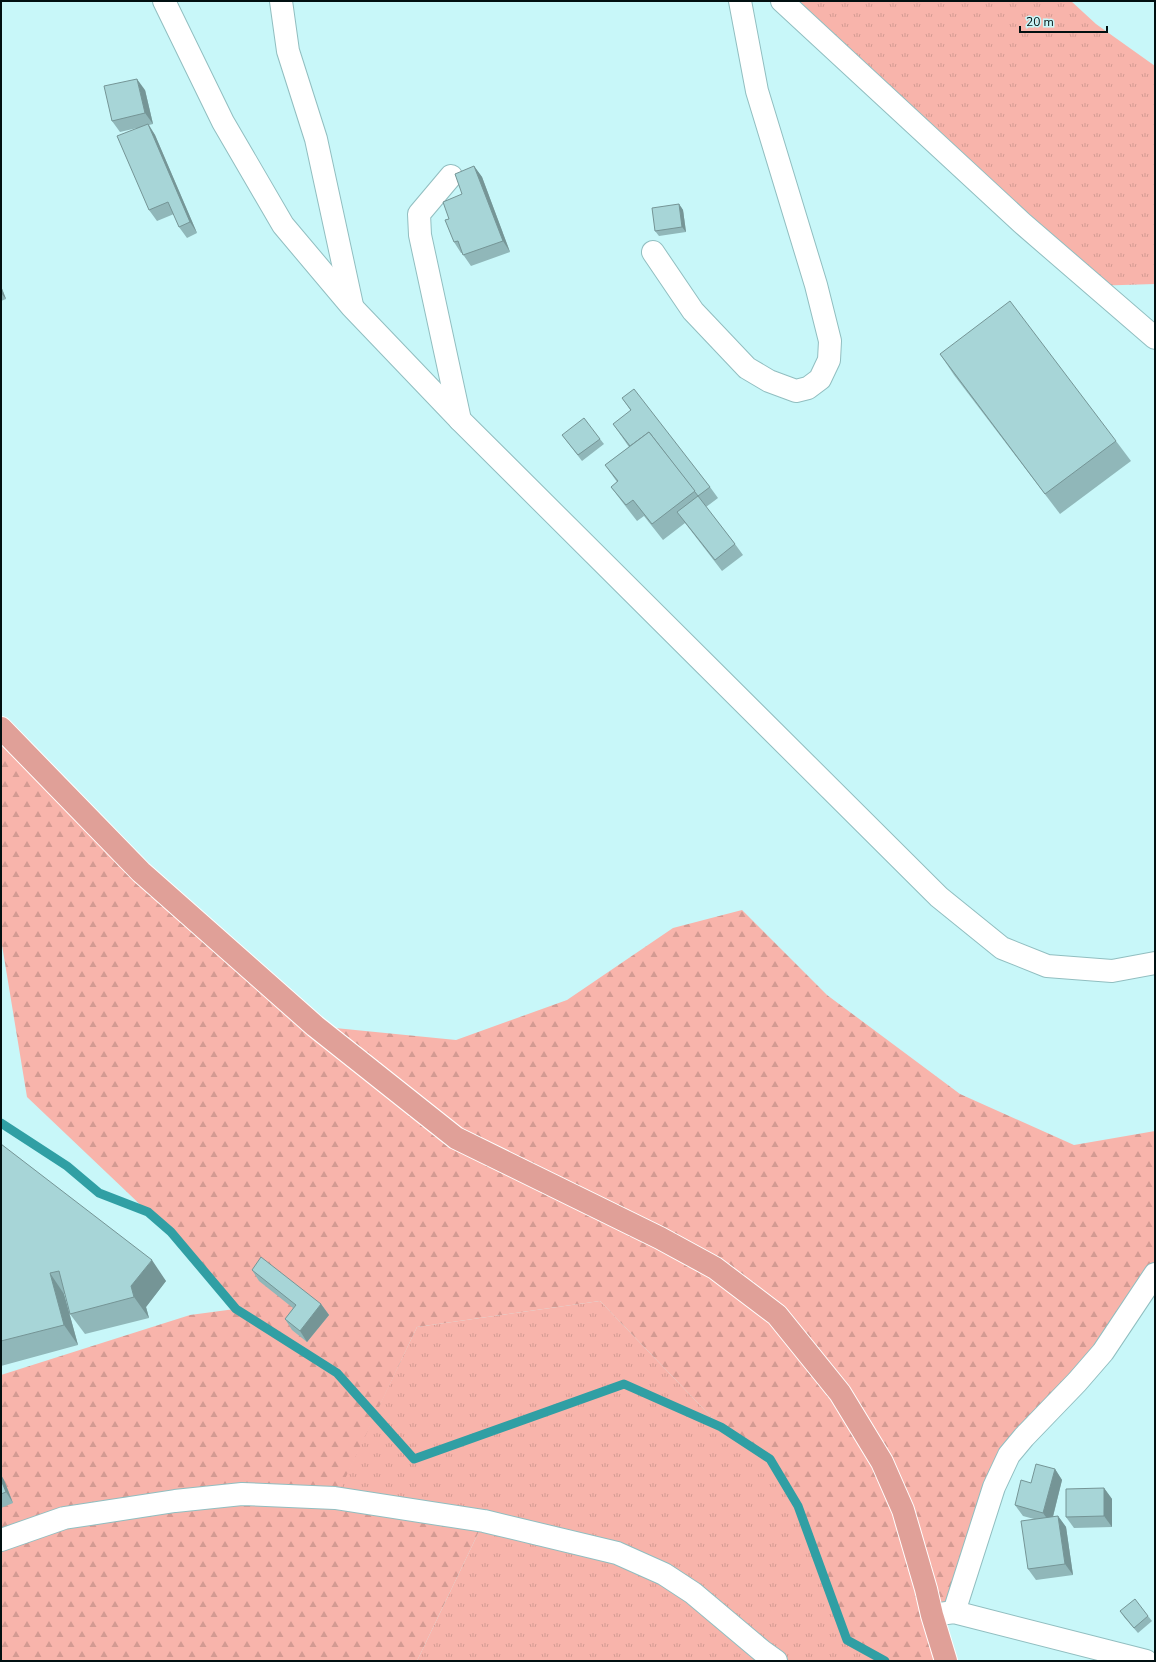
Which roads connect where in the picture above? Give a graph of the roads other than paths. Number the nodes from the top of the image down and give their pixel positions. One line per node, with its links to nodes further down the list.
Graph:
1 (164, 1): 7 (street)
2 (280, 1): 7 (street)
3 (740, 1): 6 (street)
4 (782, 1): 8 (street)
5 (451, 176): 9 (street)
6 (653, 252)
7 (352, 307): 9 (street)
8 (1155, 338)
9 (460, 420): 11 (street)
10 (1, 728): 15 (highway)
11 (1155, 963)
12 (1155, 1274): 14 (street)
13 (1, 1540): 17 (street)
14 (954, 1612): 15 (street); 18 (street)
15 (932, 1615): 16 (highway)
16 (944, 1655)
17 (776, 1661)
18 (1146, 1661)

